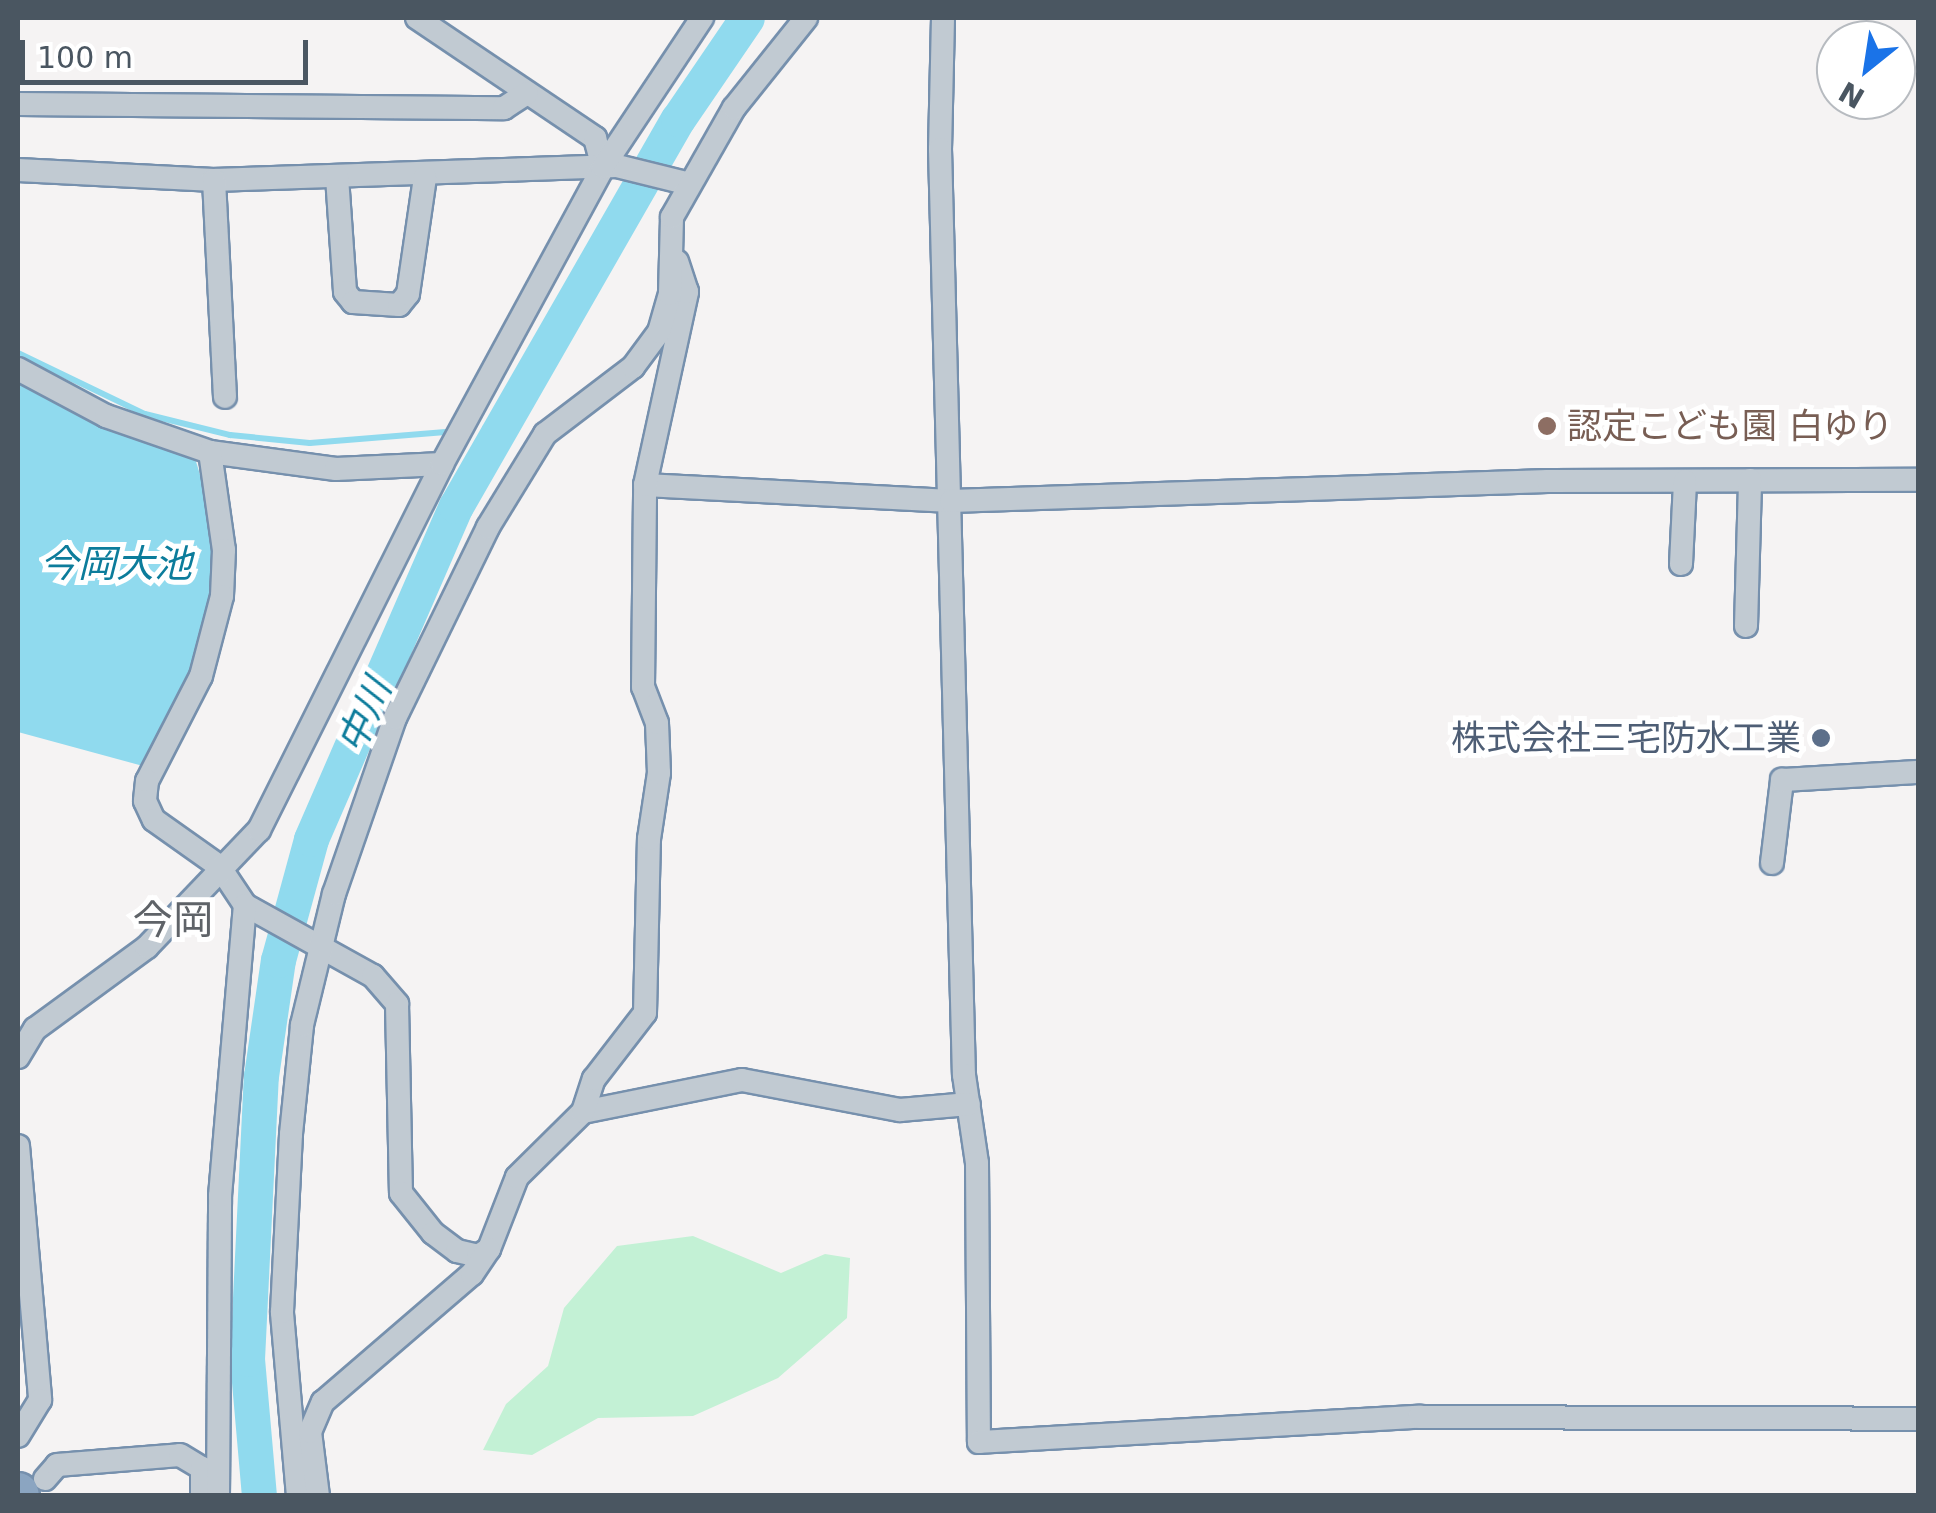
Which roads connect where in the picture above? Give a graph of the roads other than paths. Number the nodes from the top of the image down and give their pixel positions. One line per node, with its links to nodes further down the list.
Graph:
1 (417, 18): 5 (street)
2 (702, 18): 7 (street)
3 (806, 18): 12 (street)
4 (942, 18): 22 (street)
5 (528, 94): 6 (street); 7 (street)
6 (18, 104)
7 (610, 166): 10 (street); 12 (street); 17 (street)
8 (18, 170): 11 (street)
9 (337, 177): 10 (street); 10 (street); 11 (street)
10 (425, 177)
11 (214, 180): 15 (street)
12 (683, 182): 13 (street)
13 (671, 257): 21 (street); 29 (street)
14 (18, 369): 16 (street)
15 (225, 398)
16 (210, 452): 17 (street); 27 (street)
17 (442, 464): 27 (street)
18 (1750, 480): 19 (street); 20 (street); 24 (street)
19 (1918, 480)
20 (1686, 481): 22 (street); 23 (street)
21 (645, 485): 22 (street); 33 (street)
22 (951, 502): 32 (street)
23 (1681, 564)
24 (1746, 626)
25 (1918, 772): 26 (street)
26 (1772, 864)
27 (220, 866): 28 (street); 30 (street)
28 (249, 906): 29 (street); 40 (street)
29 (326, 948): 35 (street); 41 (street)
30 (26, 1032): 31 (street)
31 (18, 1057)
32 (969, 1104): 33 (street); 36 (street)
33 (583, 1112): 35 (street)
34 (18, 1146): 37 (street)
35 (489, 1249): 42 (street)
36 (1918, 1419)
37 (18, 1436)
38 (28, 1489): 39 (street)
39 (202, 1496)
40 (218, 1496)
41 (298, 1496)
42 (318, 1496)

